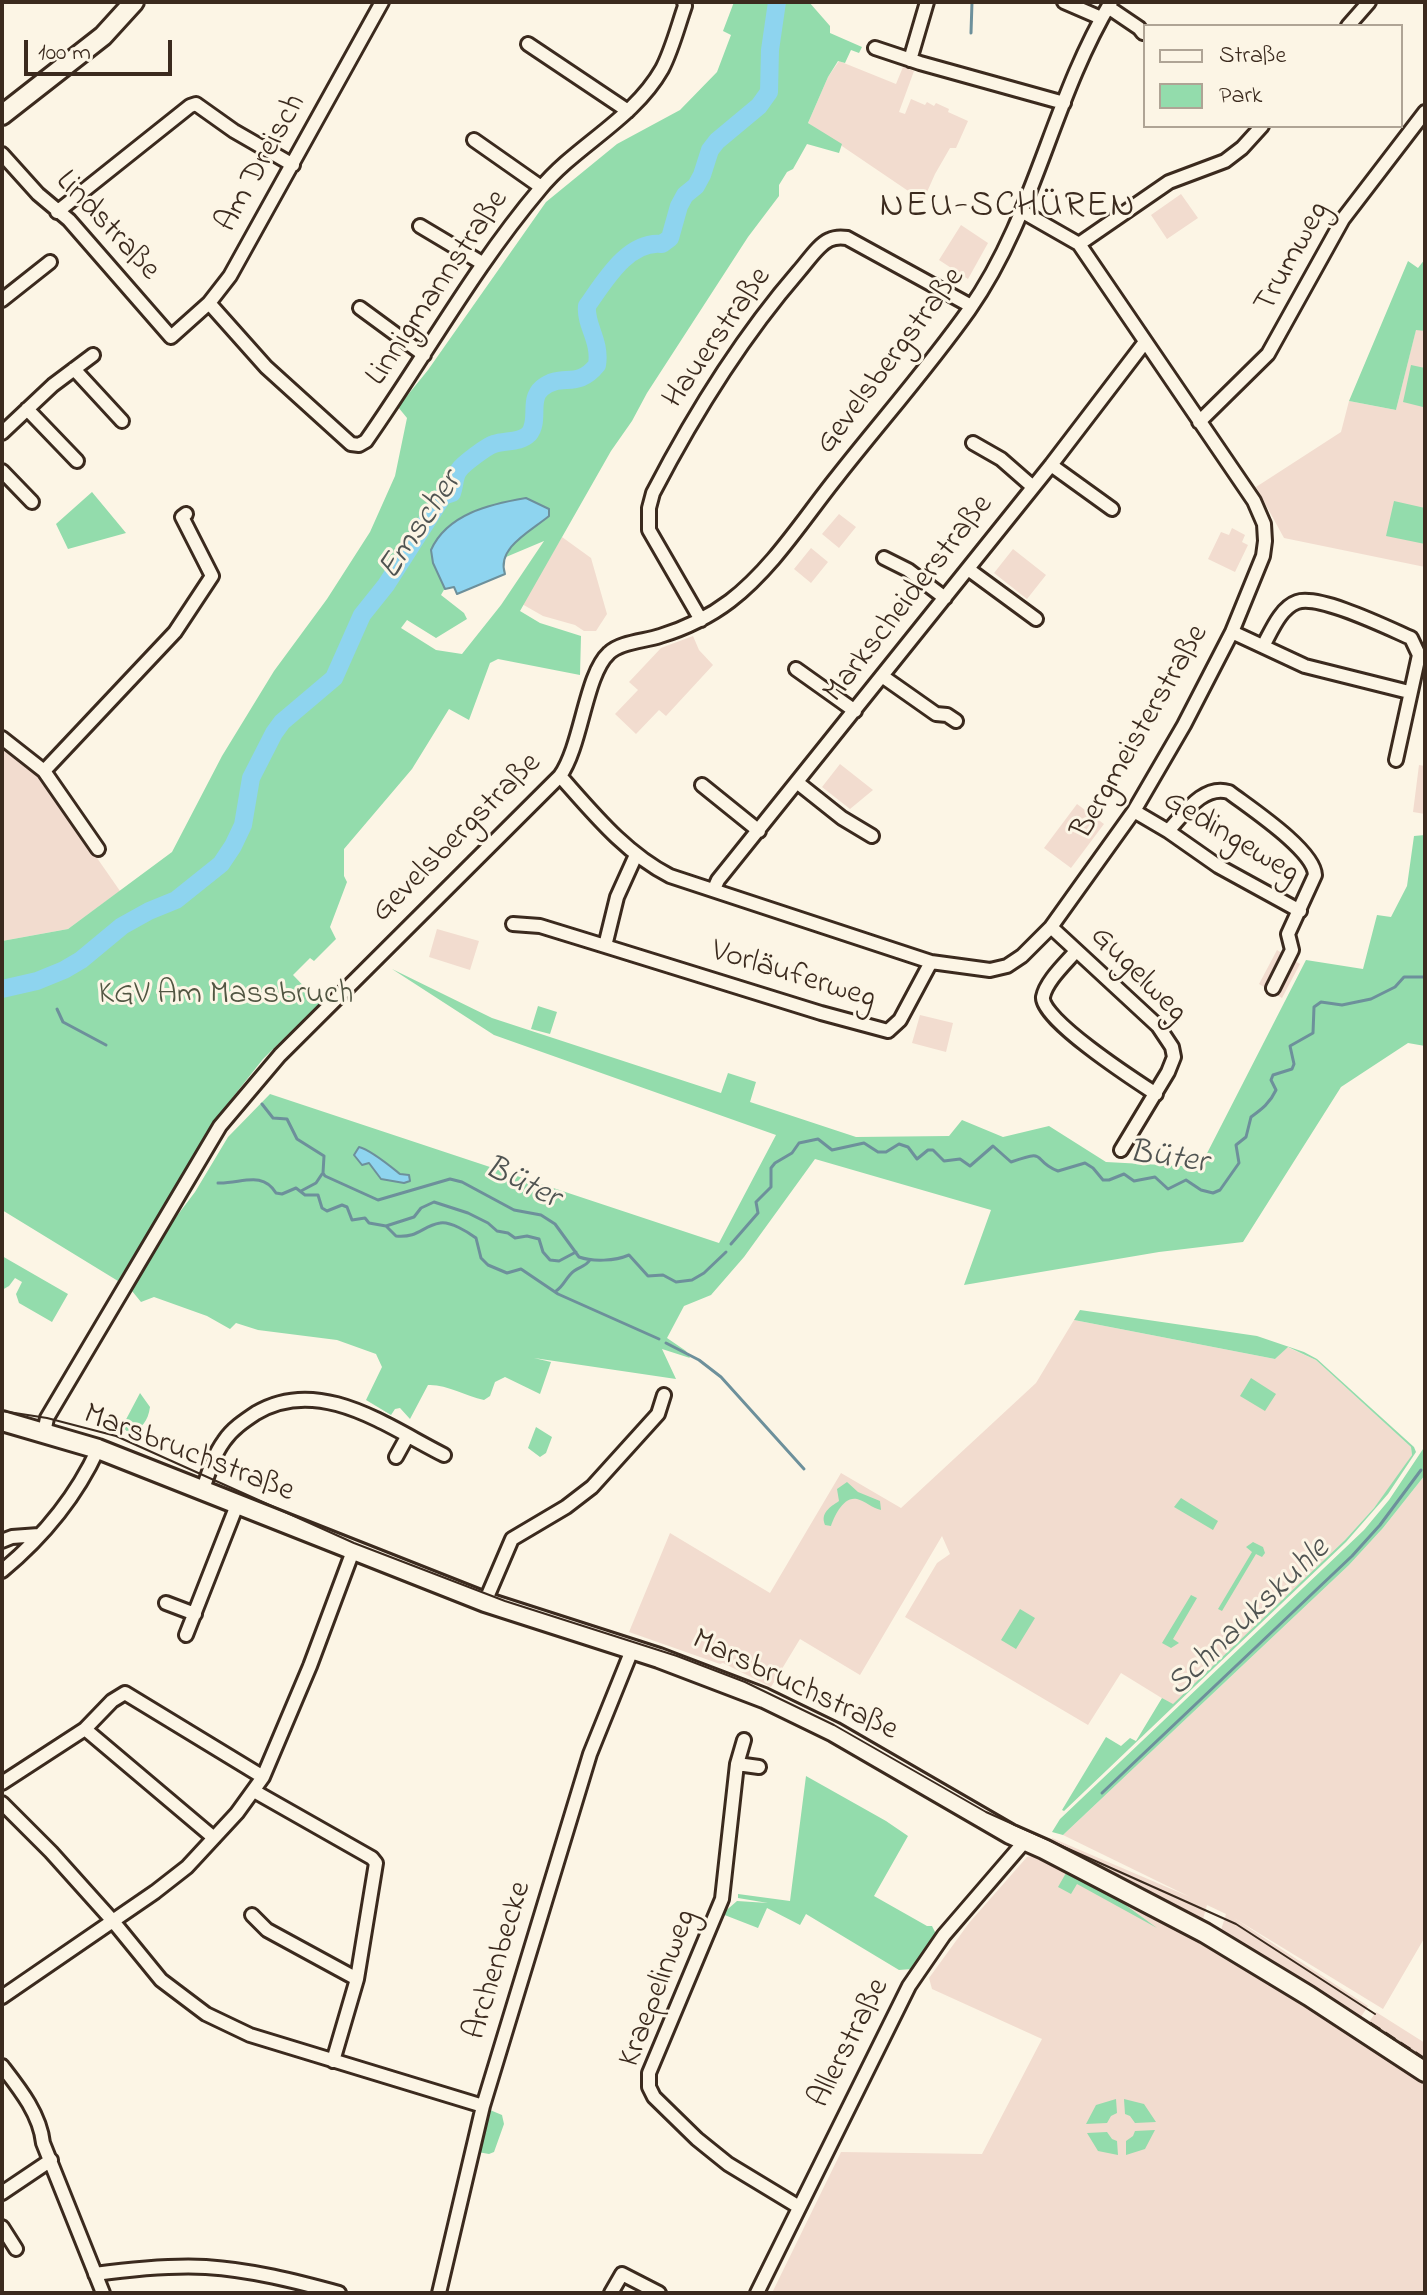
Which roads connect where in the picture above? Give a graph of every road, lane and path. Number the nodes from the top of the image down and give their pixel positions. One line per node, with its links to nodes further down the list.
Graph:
1 (134, 2): 16 (street)
2 (382, 2): 20 (street, Am Dreisch)
3 (684, 2): 14 (street, Linnigmannstraße)
4 (927, 2): 12 (street)
5 (1064, 2): 7 (street)
6 (1369, 2): 8 (street)
7 (1107, 9): 9 (street); 13 (street, Gevelsbergstraße)
8 (1350, 24)
9 (1143, 33)
10 (528, 44): 14 (street)
11 (875, 48): 12 (street)
12 (910, 60): 13 (street)
13 (1064, 103): 23 (street, Gevelsbergstraße)
14 (628, 111): 21 (street, Linnigmannstraße)
15 (1425, 112): 39 (street, Trumweg)
16 (2, 115)
17 (1260, 128): 25 (street)
18 (474, 140): 21 (street)
19 (2, 154): 22 (street, Lindstraße)
20 (293, 165): 22 (street); 29 (street, Am Dreisch)
21 (541, 187): 27 (street, Linnigmannstraße)
22 (57, 212): 32 (street, Lindstraße)
23 (1023, 212): 25 (street); 30 (street, Gevelsbergstraße)
24 (420, 226): 27 (street)
25 (1079, 244): 33 (street, Bergmeisterstraße)
26 (50, 262): 28 (street)
27 (482, 263): 35 (street, Linnigmannstraße)
28 (2, 300)
29 (209, 303): 32 (street, Am Dreisch); 35 (street, Linnigmannstraße)
30 (971, 306): 53 (street, Gevelsbergstraße); 53 (street, Hauerstraße)
31 (360, 308): 35 (street)
32 (171, 337)
33 (1145, 342): 39 (street, Bergmeisterstraße); 43 (street, Markscheiderstraße)
34 (93, 355): 36 (street)
35 (424, 355)
36 (74, 369): 37 (street); 38 (street)
37 (27, 409): 40 (street); 42 (street)
38 (122, 421)
39 (1199, 422): 54 (street, Bergmeisterstraße)
40 (2, 433)
41 (973, 443): 45 (street)
42 (77, 461)
43 (1051, 465): 45 (street, Markscheiderstraße); 47 (street)
44 (2, 471): 46 (street)
45 (1033, 487): 50 (street, Markscheiderstraße)
46 (32, 502)
47 (1112, 509)
48 (186, 514): 63 (street)
49 (884, 558): 51 (street)
50 (968, 569): 51 (street, Markscheiderstraße); 52 (street)
51 (945, 598): 57 (street, Markscheiderstraße)
52 (1036, 619)
53 (701, 620): 64 (street, Gevelsbergstraße)
54 (1232, 632): 55 (street); 67 (street, Bergmeisterstraße)
55 (1263, 646): 58 (street); 58 (street)
56 (796, 669): 59 (street)
57 (882, 676): 59 (street, Markscheiderstraße); 60 (street)
58 (1409, 692): 62 (street)
59 (855, 711): 65 (street, Markscheiderstraße)
60 (956, 721)
61 (2, 738): 63 (street)
62 (1396, 760)
63 (44, 771): 71 (street)
64 (560, 776): 72 (street, Bergmeisterstraße); 85 (street, Gevelsbergstraße)
65 (798, 783): 68 (street, Markscheiderstraße); 70 (street)
66 (702, 785): 68 (street)
67 (1134, 811): 69 (street, Gedingeweg); 76 (street, Bergmeisterstraße)
68 (759, 831): 73 (street, Markscheiderstraße)
69 (1168, 831): 74 (street, Gedingeweg); 74 (street)
70 (872, 836)
71 (98, 849)
72 (636, 855): 73 (street, Bergmeisterstraße); 77 (street)
73 (714, 889): 79 (street, Bergmeisterstraße)
74 (1300, 911): 80 (street)
75 (513, 924): 77 (street, Vorläuferweg)
76 (1051, 927): 78 (street, Gugelweg); 79 (street, Bergmeisterstraße)
77 (605, 946): 79 (street, Vorläuferweg)
78 (1076, 951): 81 (street, Gugelweg); 81 (street)
79 (931, 962)
80 (1273, 988)
81 (1156, 1094): 82 (street, Gugelweg)
82 (1121, 1150)
83 (664, 1395): 96 (street)
84 (2, 1421): 85 (street, Marsbruchstraße)
85 (44, 1433): 87 (street, Marsbruchstraße)
86 (407, 1437): 88 (street); 89 (street); 90 (street)
87 (98, 1449): 90 (street, Marsbruchstraße); 92 (street)
88 (444, 1455)
89 (396, 1457)
90 (202, 1492): 91 (street, Marsbruchstraße)
91 (237, 1505): 94 (street, Marsbruchstraße); 98 (street)
92 (39, 1535): 93 (street); 95 (street)
93 (2, 1541)
94 (353, 1551): 96 (street, Marsbruchstraße); 105 (street)
95 (2, 1571)
96 (485, 1602): 100 (street, Marsbruchstraße)
97 (166, 1603): 98 (street)
98 (195, 1614): 99 (street)
99 (186, 1635)
100 (632, 1650): 110 (street, Marsbruchstraße); 118 (street, Archenbecke)
101 (85, 1729): 105 (street); 106 (street); 109 (street)
102 (744, 1740): 103 (street, Kraepelinweg)
103 (737, 1764): 104 (street); 121 (street, Kraepelinweg)
104 (759, 1767)
105 (263, 1777): 107 (street)
106 (2, 1783)
107 (254, 1791): 109 (street); 113 (street)
108 (2, 1803): 112 (street)
109 (214, 1838): 112 (street)
110 (1025, 1841): 117 (street, Marsbruchstraße); 121 (street, Allerstraße)
111 (252, 1915): 113 (street)
112 (112, 1920): 114 (street); 115 (street)
113 (357, 1979): 115 (street)
114 (2, 1997)
115 (333, 2061): 118 (street)
116 (2, 2066): 119 (street)
117 (1425, 2072)
118 (483, 2106): 127 (street, Archenbecke)
119 (51, 2160): 120 (street); 124 (street)
120 (2, 2193)
121 (799, 2207): 130 (street, Allerstraße)
122 (4, 2233): 123 (street)
123 (16, 2249)
124 (95, 2274): 125 (street); 126 (street)
125 (103, 2293)
126 (339, 2293)
127 (439, 2293)
128 (611, 2293): 129 (street)
129 (659, 2293)
130 (757, 2293)

